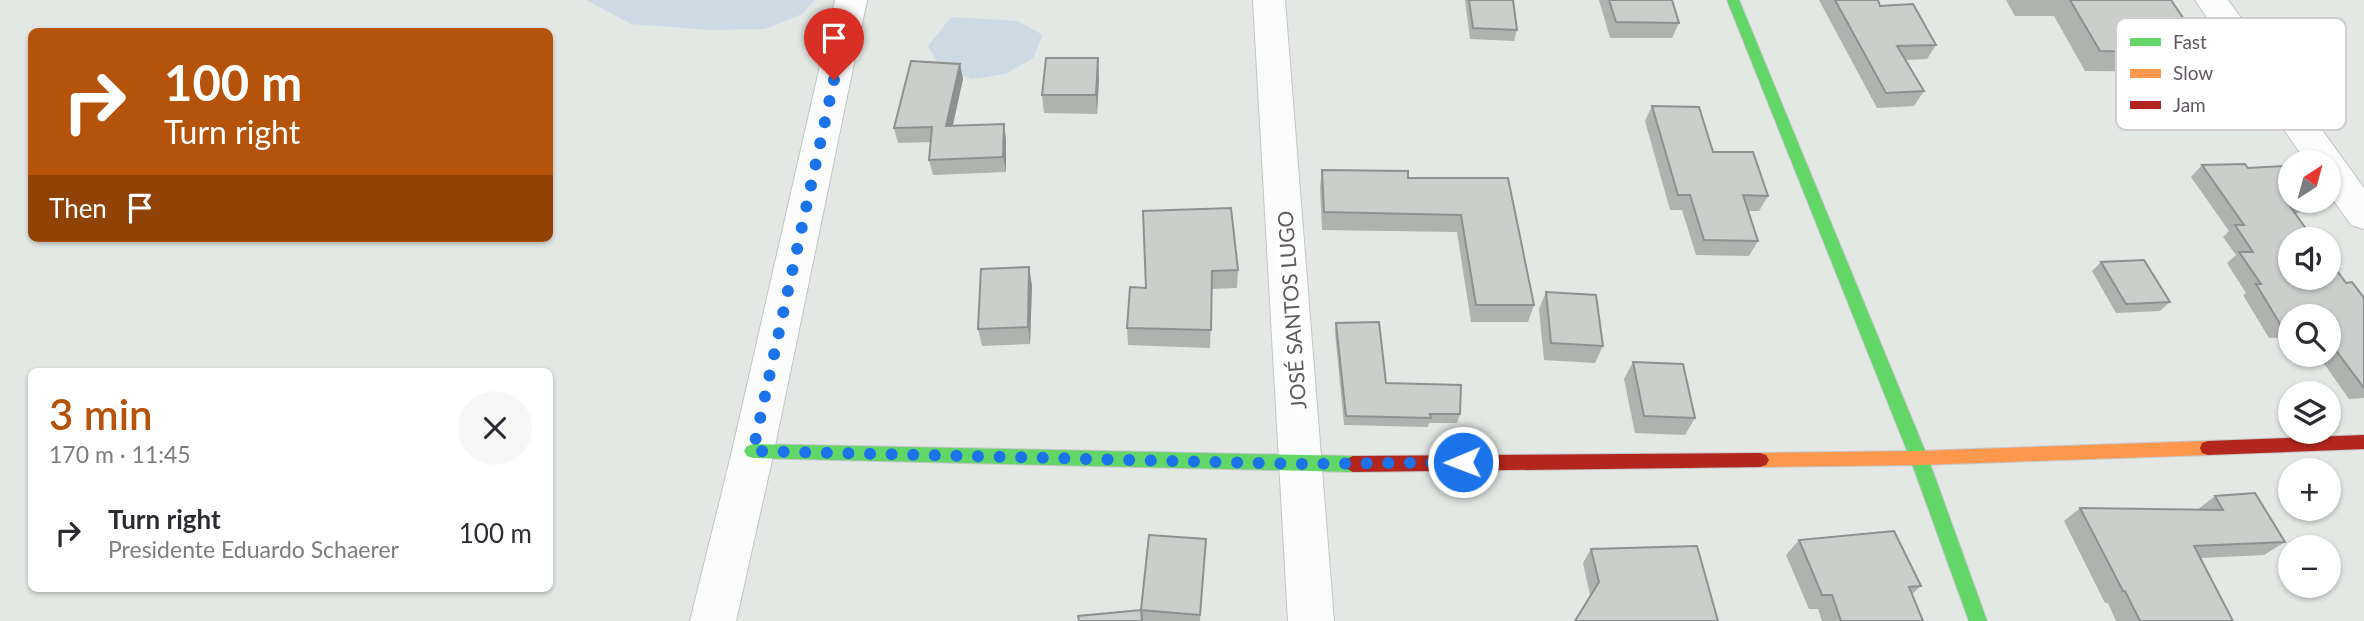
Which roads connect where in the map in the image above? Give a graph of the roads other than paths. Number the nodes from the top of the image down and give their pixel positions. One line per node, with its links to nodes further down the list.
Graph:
1 (851, 0): 11 (street)
2 (1269, 0): 13 (street, JOSÉ SANTOS LUGO)
3 (1733, 0): 12 (street)
4 (2211, 0): 5 (street)
5 (2224, 18)
6 (2303, 130): 7 (street)
7 (2317, 150)
8 (2342, 184): 9 (street)
9 (2364, 215)
10 (2364, 442): 12 (street)
11 (753, 451): 13 (street); 14 (street)
12 (1919, 458): 13 (street); 16 (street)
13 (1302, 464): 15 (street, JOSÉ SANTOS LUGO)
14 (712, 621)
15 (1311, 621)
16 (1978, 621)

